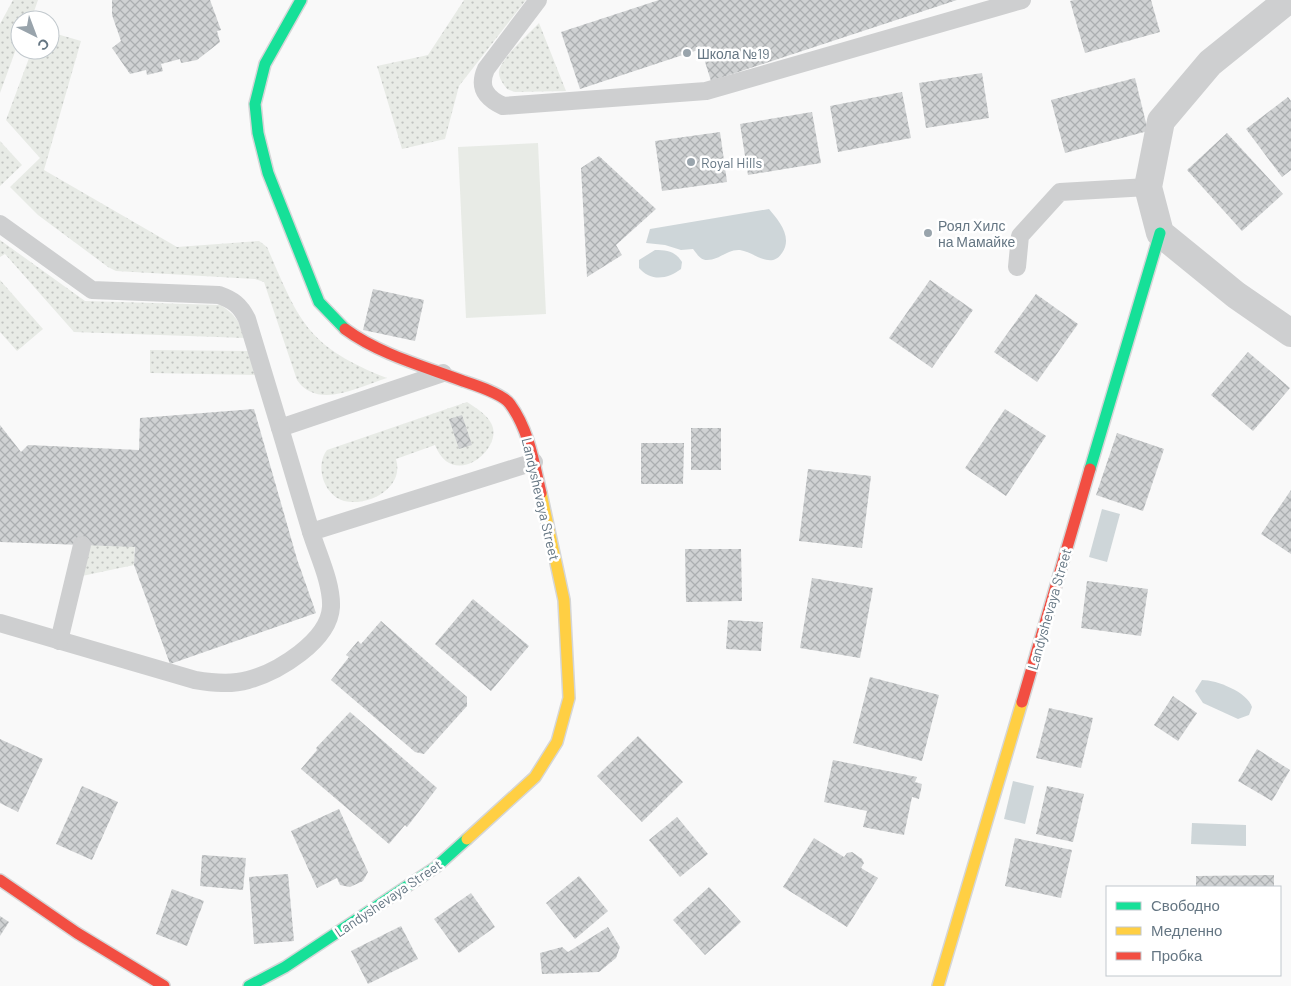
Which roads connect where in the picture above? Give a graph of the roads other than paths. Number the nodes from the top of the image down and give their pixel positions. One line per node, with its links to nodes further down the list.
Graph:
1 (301, 0): 10 (street, Landyshevaya Street)
2 (538, 0): 3 (lane)
3 (1022, 0)
4 (1288, 0): 5 (street)
5 (1148, 187): 7 (street); 8 (lane)
6 (0, 224): 11 (lane)
7 (1160, 233): 9 (street); 20 (street, Landyshevaya Street)
8 (1017, 267)
9 (1291, 333)
10 (443, 373): 11 (lane); 12 (street, Landyshevaya Street)
11 (280, 428): 13 (lane)
12 (534, 462): 13 (lane); 19 (street, Landyshevaya Street)
13 (311, 532): 16 (lane)
14 (82, 545): 16 (lane)
15 (0, 624): 16 (lane)
16 (59, 641)
17 (0, 880): 18 (street)
18 (164, 986)
19 (250, 986)
20 (938, 986)

